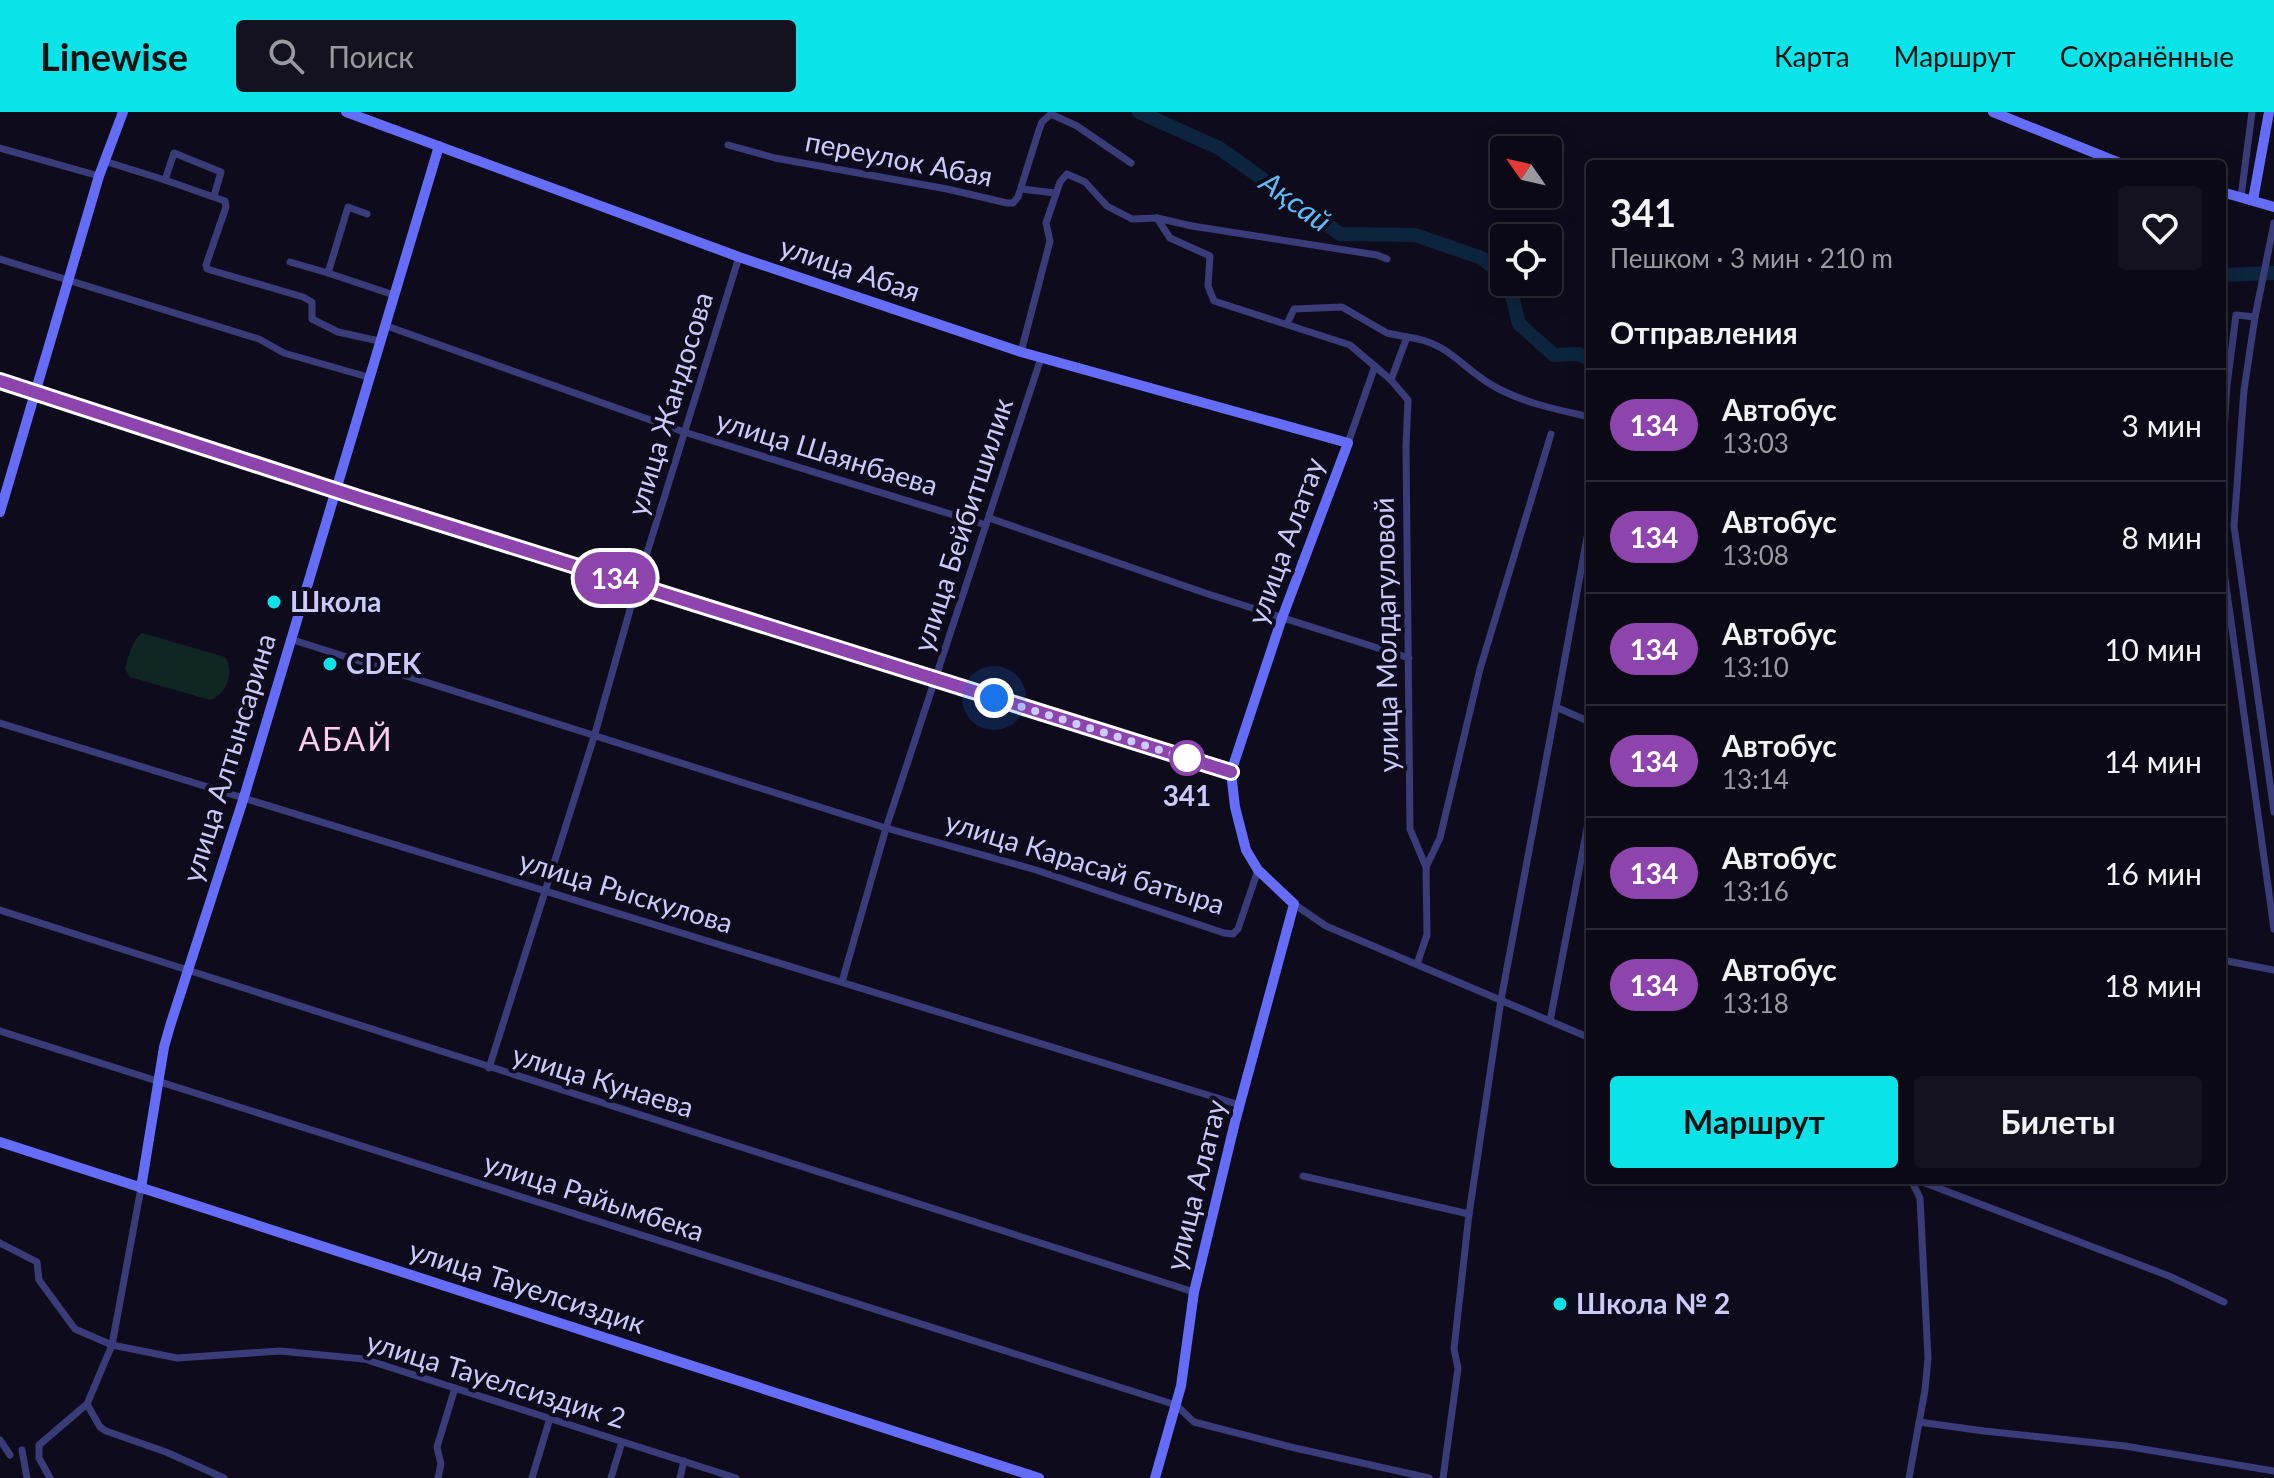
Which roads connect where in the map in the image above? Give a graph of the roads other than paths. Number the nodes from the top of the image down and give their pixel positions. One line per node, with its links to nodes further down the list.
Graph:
1 (123, 112): 10 (street)
2 (346, 112): 7 (street, улица Абая)
3 (1993, 112): 9 (street)
4 (2252, 112): 18 (street)
5 (2269, 112): 19 (street)
6 (728, 145): 14 (street, переулок Абая)
7 (439, 146): 24 (street, улица Абая); 30 (street, улица Алтынсарина)
8 (0, 148): 12 (street)
9 (2112, 160)
10 (104, 161): 12 (street); 13 (street)
11 (1131, 163): 14 (street, переулок Абая)
12 (99, 176): 29 (street)
13 (165, 180): 17 (street); 17 (street)
14 (1022, 189): 15 (street)
15 (1055, 193): 22 (street); 36 (street)
16 (2226, 193): 18 (street)
17 (214, 196): 35 (street)
18 (2241, 197): 19 (street)
19 (2253, 200): 20 (street)
20 (2274, 207)
21 (367, 214): 28 (street)
22 (1157, 218): 26 (street); 32 (street)
23 (2273, 227): 31 (street)
24 (739, 257): 36 (street, улица Абая); 45 (street, улица Жандосова)
25 (0, 259): 29 (street)
26 (1387, 259)
27 (290, 262): 28 (street)
28 (328, 273): 30 (street)
29 (68, 281): 40 (street); 43 (street)
30 (394, 295): 33 (street, улица Алтынсарина)
31 (2255, 317): 39 (street); 64 (street)
32 (1287, 324): 34 (street); 38 (street)
33 (384, 325): 35 (street, улица Алтынсарина); 45 (street, улица Шаянбаева)
34 (1407, 337): 41 (street); 44 (street)
35 (379, 341): 40 (street, улица Алтынсарина)
36 (1021, 352): 37 (street, улица Абая)
37 (1041, 358): 47 (street, улица Абая); 50 (street, улица Бейбитшилик)
38 (1375, 366): 41 (street); 47 (street, улица Алатау)
39 (2226, 366)
40 (368, 377): 48 (street, улица Алтынсарина)
41 (1391, 380): 56 (street, улица Молдагуловой)
42 (0, 381): 43 (street)
43 (34, 392): 48 (street); 49 (street)
44 (1586, 416)
45 (684, 432): 50 (street, улица Шаянбаева); 52 (street, улица Жандосова)
46 (1551, 434): 67 (street)
47 (1348, 443): 54 (street, улица Алатау)
48 (335, 490): 52 (street); 55 (street, улица Алтынсарина)
49 (1, 505)
50 (988, 521): 54 (street, улица Шаянбаева); 57 (street, улица Бейбитшилик)
51 (1586, 543): 58 (street)
52 (637, 585): 57 (street); 61 (street, улица Жандосова)
53 (2226, 586): 72 (street)
54 (1282, 618): 56 (street, улица Шаянбаева); 62 (street, улица Алатау)
55 (290, 639): 61 (street, улица Карасай батыра); 63 (street, улица Алтынсарина)
56 (1409, 658): 67 (street, улица Молдагуловой)
57 (935, 680): 62 (street); 65 (street, улица Бейбитшилик)
58 (1556, 707): 59 (street); 78 (street)
59 (1586, 720)
60 (0, 723): 63 (street, улица Рыскулова)
61 (594, 737): 65 (street, улица Карасай батыра); 69 (street, улица Жандосова)
62 (1231, 772): 68 (street, улица Алатау)
63 (244, 797): 69 (street, улица Рыскулова); 75 (street, улица Алтынсарина)
64 (2274, 812)
65 (886, 828): 68 (street, улица Карасай батыра); 77 (street, улица Бейбитшилик)
66 (1586, 834): 79 (street)
67 (1426, 867): 74 (street)
68 (1258, 870): 70 (street, улица Карасай батыра)
69 (545, 890): 77 (street, улица Рыскулова); 82 (street, улица Жандосова)
70 (1294, 904): 74 (street, улица Карасай батыра); 84 (street, улица Алатау)
71 (0, 910): 75 (street, улица Кунаева)
72 (2274, 929)
73 (2226, 961): 76 (street)
74 (1417, 964): 78 (street, улица Карасай батыра)
75 (188, 969): 82 (street, улица Кунаева); 83 (street, улица Алтынсарина)
76 (2274, 970)
77 (842, 982): 84 (street, улица Рыскулова)
78 (1501, 1000): 79 (street, улица Карасай батыра); 90 (street)
79 (1550, 1021): 81 (street, улица Карасай батыра)
80 (0, 1031): 83 (street, улица Райымбека)
81 (1586, 1036)
82 (489, 1068): 92 (street, улица Кунаева)
83 (158, 1082): 89 (street, улица Алтынсарина); 97 (street, улица Райымбека)
84 (1240, 1105): 92 (street, улица Алатау)
85 (0, 1142): 89 (street, улица Тауелсиздик)
86 (1303, 1176): 90 (street)
87 (1915, 1184): 99 (street)
88 (1925, 1184): 93 (street)
89 (141, 1188): 94 (street, улица Алтынсарина); 114 (street, улица Тауелсиздик)
90 (1469, 1214): 117 (street)
91 (0, 1243): 94 (street, улица Тауелсиздик 2)
92 (1194, 1292): 97 (street, улица Алатау)
93 (2224, 1302)
94 (112, 1345): 95 (street, улица Тауелсиздик 2); 96 (street, улица Алтынсарина)
95 (455, 1388): 98 (street, улица Тауелсиздик 2); 109 (street)
96 (87, 1404): 107 (street); 108 (street)
97 (1176, 1405): 115 (street, улица Алатау); 116 (street, улица Райымбека)
98 (550, 1418): 101 (street, улица Тауелсиздик 2); 110 (street)
99 (1919, 1422): 105 (street); 118 (street)
100 (0, 1440): 103 (street)
101 (622, 1442): 104 (street, улица Тауелсиздик 2); 111 (street)
102 (22, 1450): 106 (street)
103 (10, 1455)
104 (684, 1461): 112 (street); 113 (street, улица Тауелсиздик 2)
105 (2274, 1471)
106 (27, 1478)
107 (50, 1478)
108 (224, 1478)
109 (438, 1478)
110 (532, 1478)
111 (611, 1478)
112 (680, 1478)
113 (736, 1478)
114 (1039, 1478)
115 (1155, 1478)
116 (1429, 1478)
117 (1443, 1478)
118 (1909, 1478)

